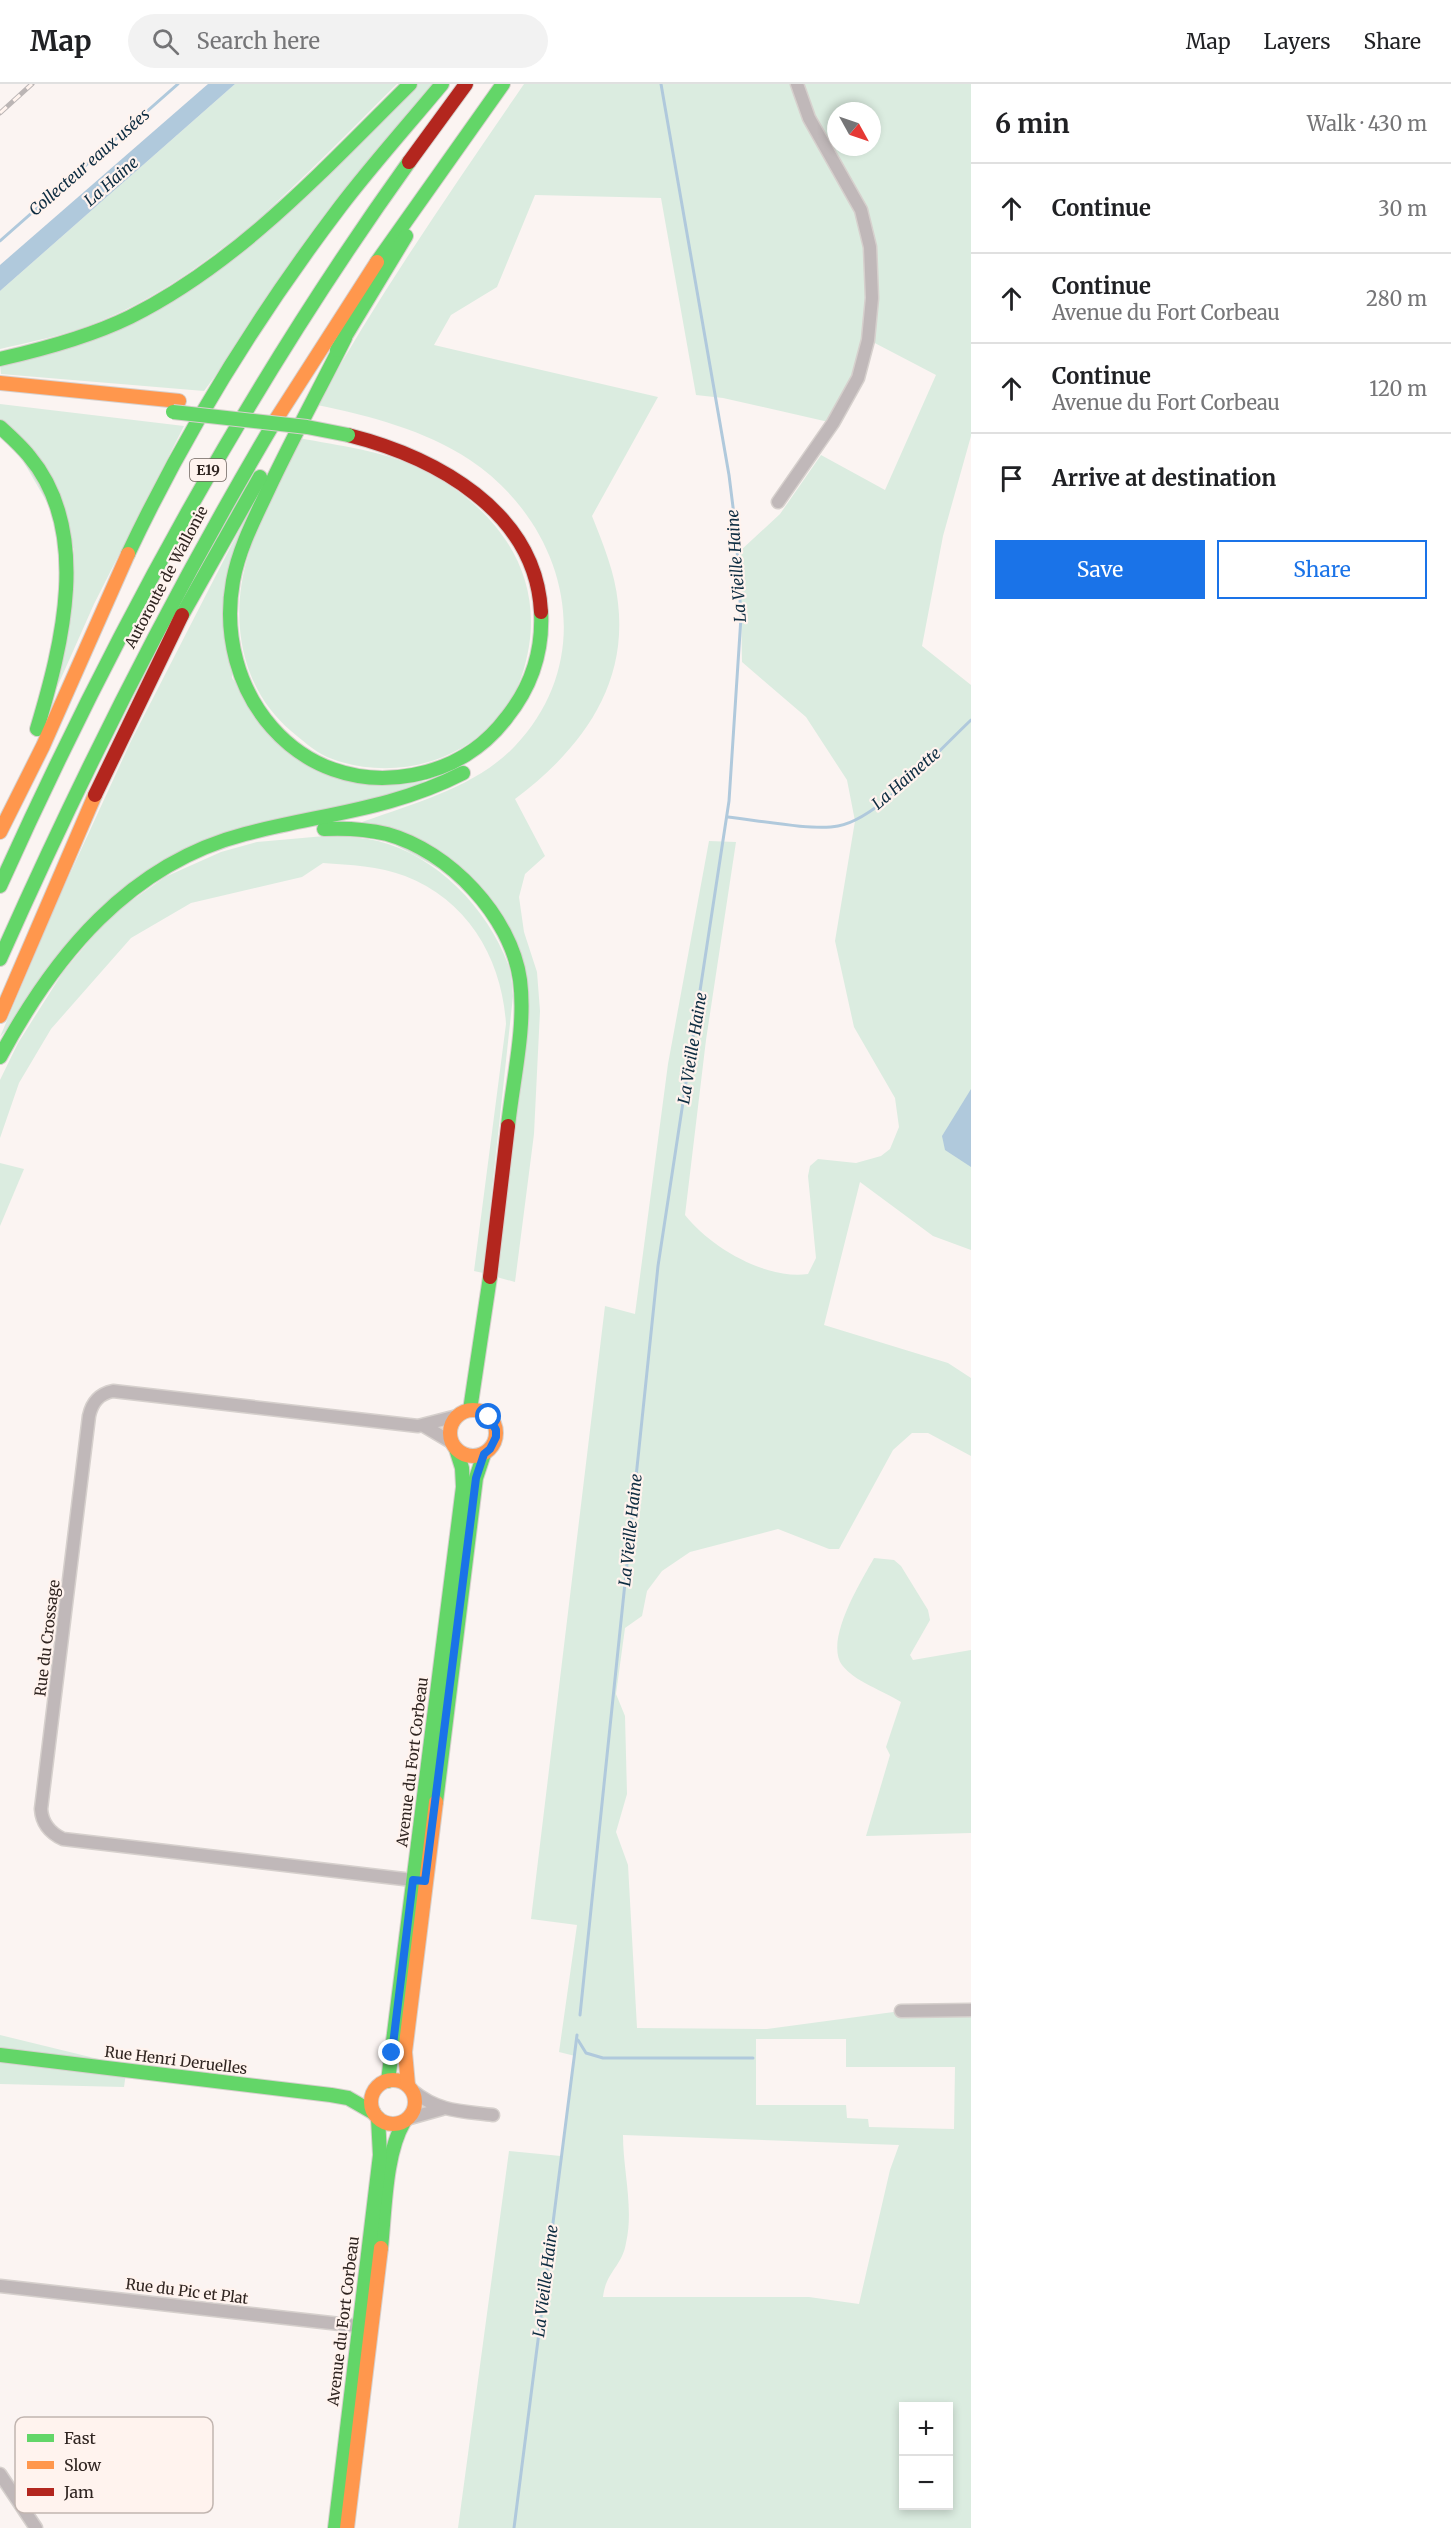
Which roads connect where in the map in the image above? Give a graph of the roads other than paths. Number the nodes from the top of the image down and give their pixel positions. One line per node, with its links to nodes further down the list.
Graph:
1 (410, 84): 8 (main road)
2 (442, 84): 20 (main road)
3 (466, 84): 21 (main road, Autoroute de Wallonie / E19)
4 (503, 84): 6 (main road, Autoroute de Wallonie / E19)
5 (797, 84): 16 (street)
6 (412, 206): 7 (main road); 22 (main road, Autoroute de Wallonie / E19)
7 (345, 338): 13 (main road); 23 (main road)
8 (0, 359)
9 (0, 383): 11 (main road)
10 (0, 393): 11 (main road)
11 (176, 406): 13 (main road, bridge)
12 (0, 427): 20 (main road)
13 (350, 429): 14 (main road)
14 (398, 436)
15 (472, 474): 17 (main road)
16 (778, 502)
17 (532, 706)
18 (475, 766): 19 (main road)
19 (273, 829): 24 (main road); 25 (main road)
20 (0, 832)
21 (0, 886)
22 (0, 959)
23 (0, 1016)
24 (0, 1057)
25 (464, 1413): 26 (street); 27 (main road); 28 (main road)
26 (424, 1426): 27 (street); 29 (street, Rue du Crossage)
27 (454, 1446): 28 (main road); 29 (main road, Avenue du Fort Corbeau)
28 (484, 1454): 29 (main road, Avenue du Fort Corbeau)
29 (419, 1881): 33 (main road, Avenue du Fort Corbeau); 34 (main road, Avenue du Fort Corbeau)
30 (971, 2010): 31 (street)
31 (901, 2011)
32 (0, 2055): 35 (main road, Rue Henri Deruelles)
33 (382, 2084): 34 (main road); 35 (main road, Rue Henri Deruelles); 38 (main road)
34 (410, 2088): 36 (street); 39 (main road)
35 (348, 2098): 38 (main road, Rue Henri Deruelles)
36 (443, 2109): 37 (street); 39 (street)
37 (493, 2115)
38 (376, 2116): 39 (main road); 41 (main road, Avenue du Fort Corbeau)
39 (407, 2120): 41 (main road, Avenue du Fort Corbeau)
40 (0, 2286): 41 (street, Rue du Pic et Plat)
41 (365, 2327): 46 (main road, Avenue du Fort Corbeau); 47 (main road, Avenue du Fort Corbeau)
42 (0, 2474): 43 (street)
43 (15, 2496)
44 (26, 2513): 45 (street)
45 (36, 2528)
46 (335, 2528)
47 (347, 2528)

